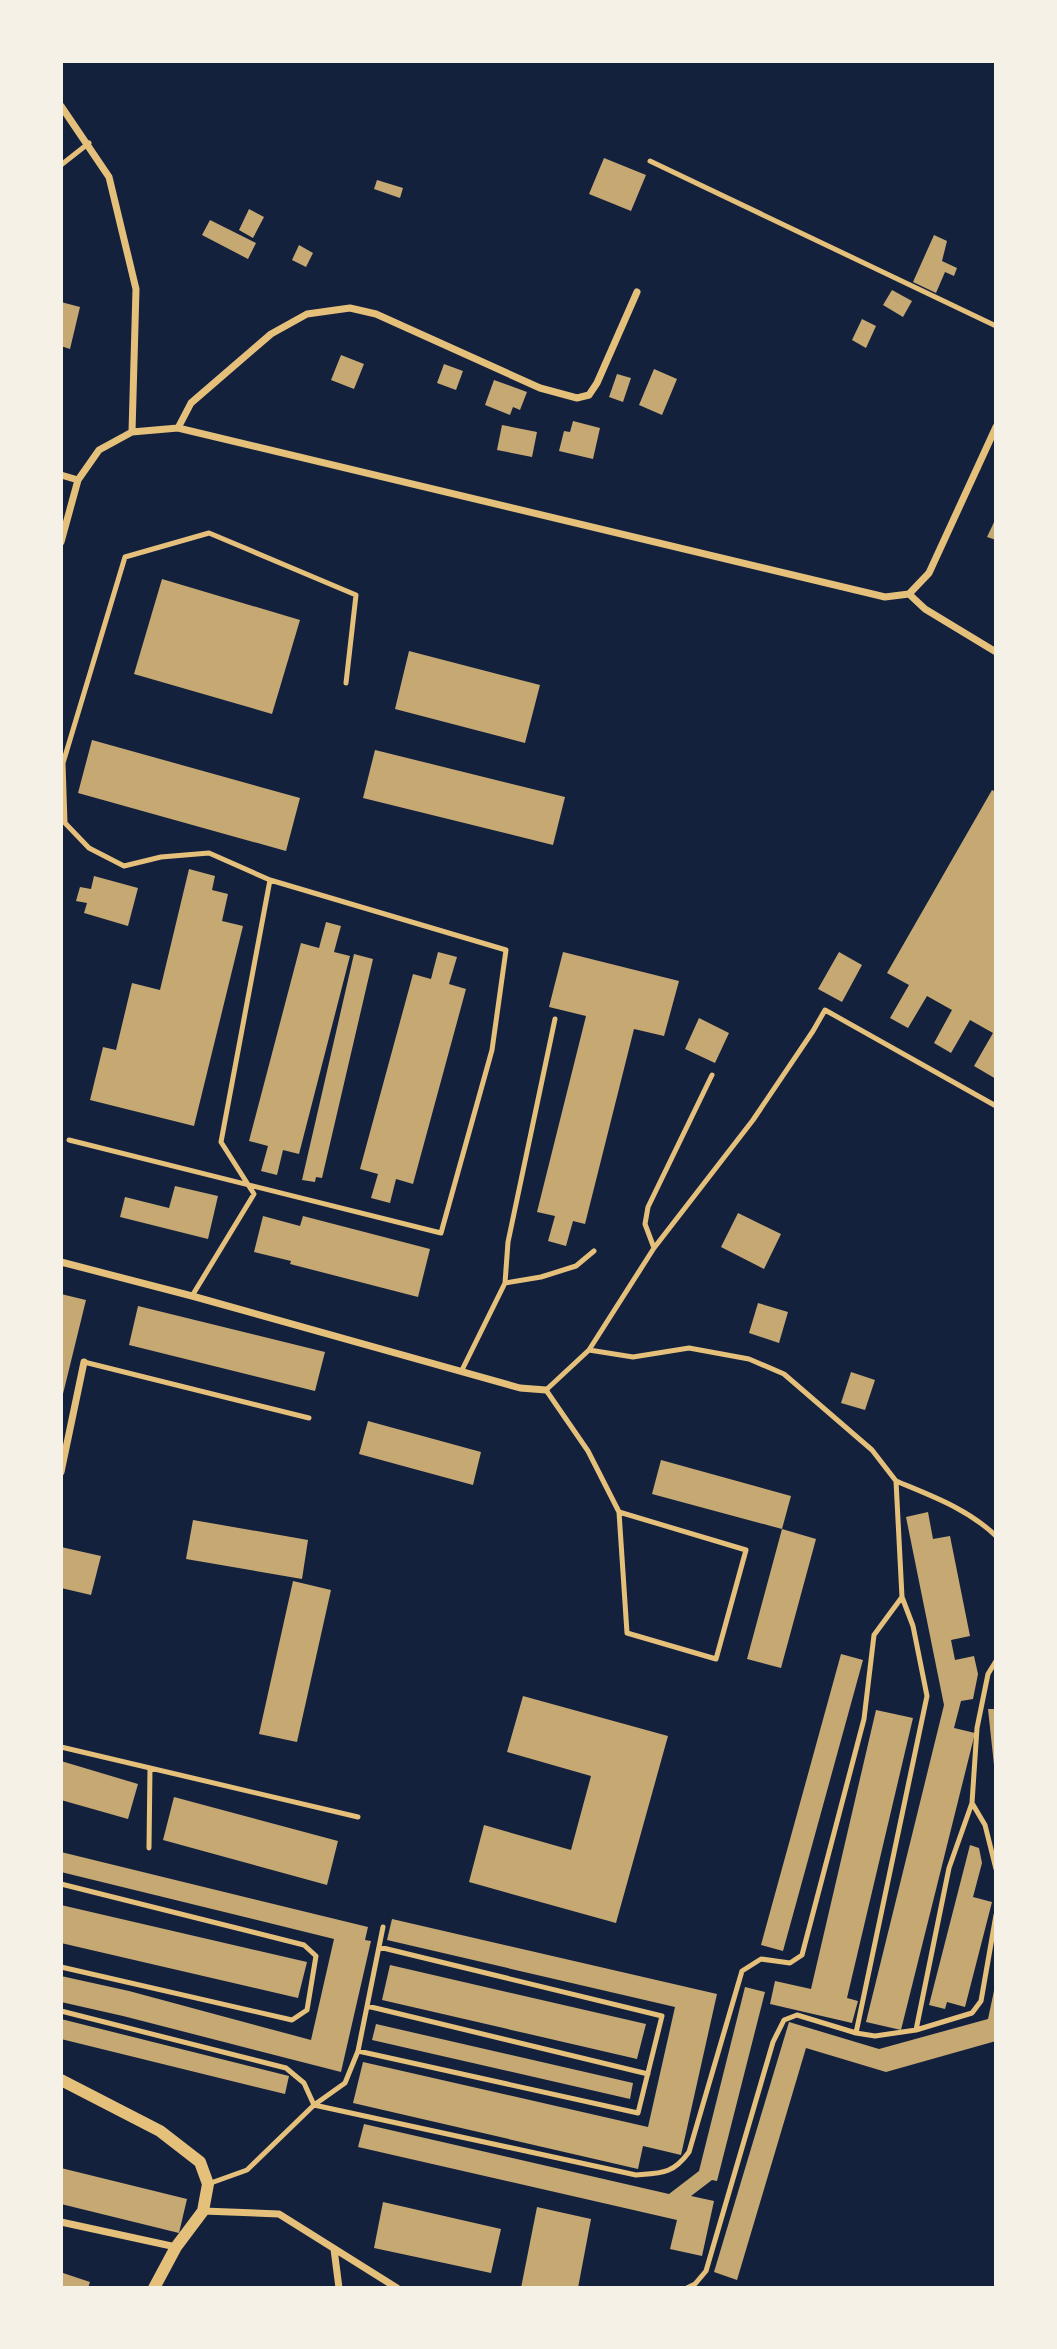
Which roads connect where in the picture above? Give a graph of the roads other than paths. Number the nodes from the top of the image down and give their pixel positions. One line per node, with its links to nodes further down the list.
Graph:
1 (61, 106): 2 (street)
2 (89, 143): 4 (lane); 9 (street)
3 (650, 161): 6 (lane)
4 (61, 165)
5 (638, 292): 8 (street)
6 (996, 326)
7 (996, 427): 13 (street)
8 (178, 428): 9 (street); 13 (street)
9 (132, 432): 11 (street)
10 (61, 475): 11 (street)
11 (78, 480): 12 (street)
12 (61, 542)
13 (909, 594): 14 (street)
14 (996, 652)
15 (346, 683): 16 (lane)
16 (270, 880): 21 (lane); 21 (lane)
17 (555, 1018): 25 (lane)
18 (712, 1074): 22 (lane)
19 (996, 1106): 22 (lane)
20 (69, 1140): 21 (lane)
21 (247, 1184): 26 (lane)
22 (654, 1248): 27 (lane)
23 (594, 1251): 25 (lane)
24 (61, 1262): 26 (street)
25 (505, 1283): 29 (lane)
26 (192, 1296): 29 (street)
27 (589, 1350): 30 (lane); 33 (lane)
28 (84, 1362): 31 (lane); 32 (street)
29 (462, 1370): 30 (street)
30 (546, 1390): 34 (lane)
31 (309, 1418)
32 (61, 1472)
33 (896, 1481): 35 (lane); 36 (lane)
34 (619, 1512): 34 (lane)
35 (996, 1536)
36 (902, 1597): 52 (lane); 56 (lane)
37 (996, 1661): 40 (lane)
38 (61, 1747): 39 (lane)
39 (150, 1768): 41 (lane); 42 (lane)
40 (972, 1803): 43 (lane); 51 (lane)
41 (358, 1817)
42 (149, 1847)
43 (996, 1870)
44 (61, 1884): 48 (lane)
45 (996, 1915): 51 (lane)
46 (383, 1927): 47 (lane)
47 (379, 1947): 49 (lane); 54 (lane)
48 (61, 1967)
49 (367, 2006): 53 (lane); 54 (lane)
50 (61, 2011): 56 (lane)
51 (916, 2030): 52 (lane)
52 (856, 2033): 65 (lane)
53 (358, 2050): 54 (lane); 56 (lane)
54 (648, 2074)
55 (61, 2080): 57 (street)
56 (314, 2105): 57 (lane)
57 (208, 2184): 58 (street)
58 (203, 2211): 60 (street); 61 (street)
59 (61, 2222): 60 (street)
60 (176, 2247): 62 (street)
61 (334, 2249): 63 (street); 64 (street)
62 (154, 2288)
63 (339, 2288)
64 (397, 2288)
65 (687, 2288)

